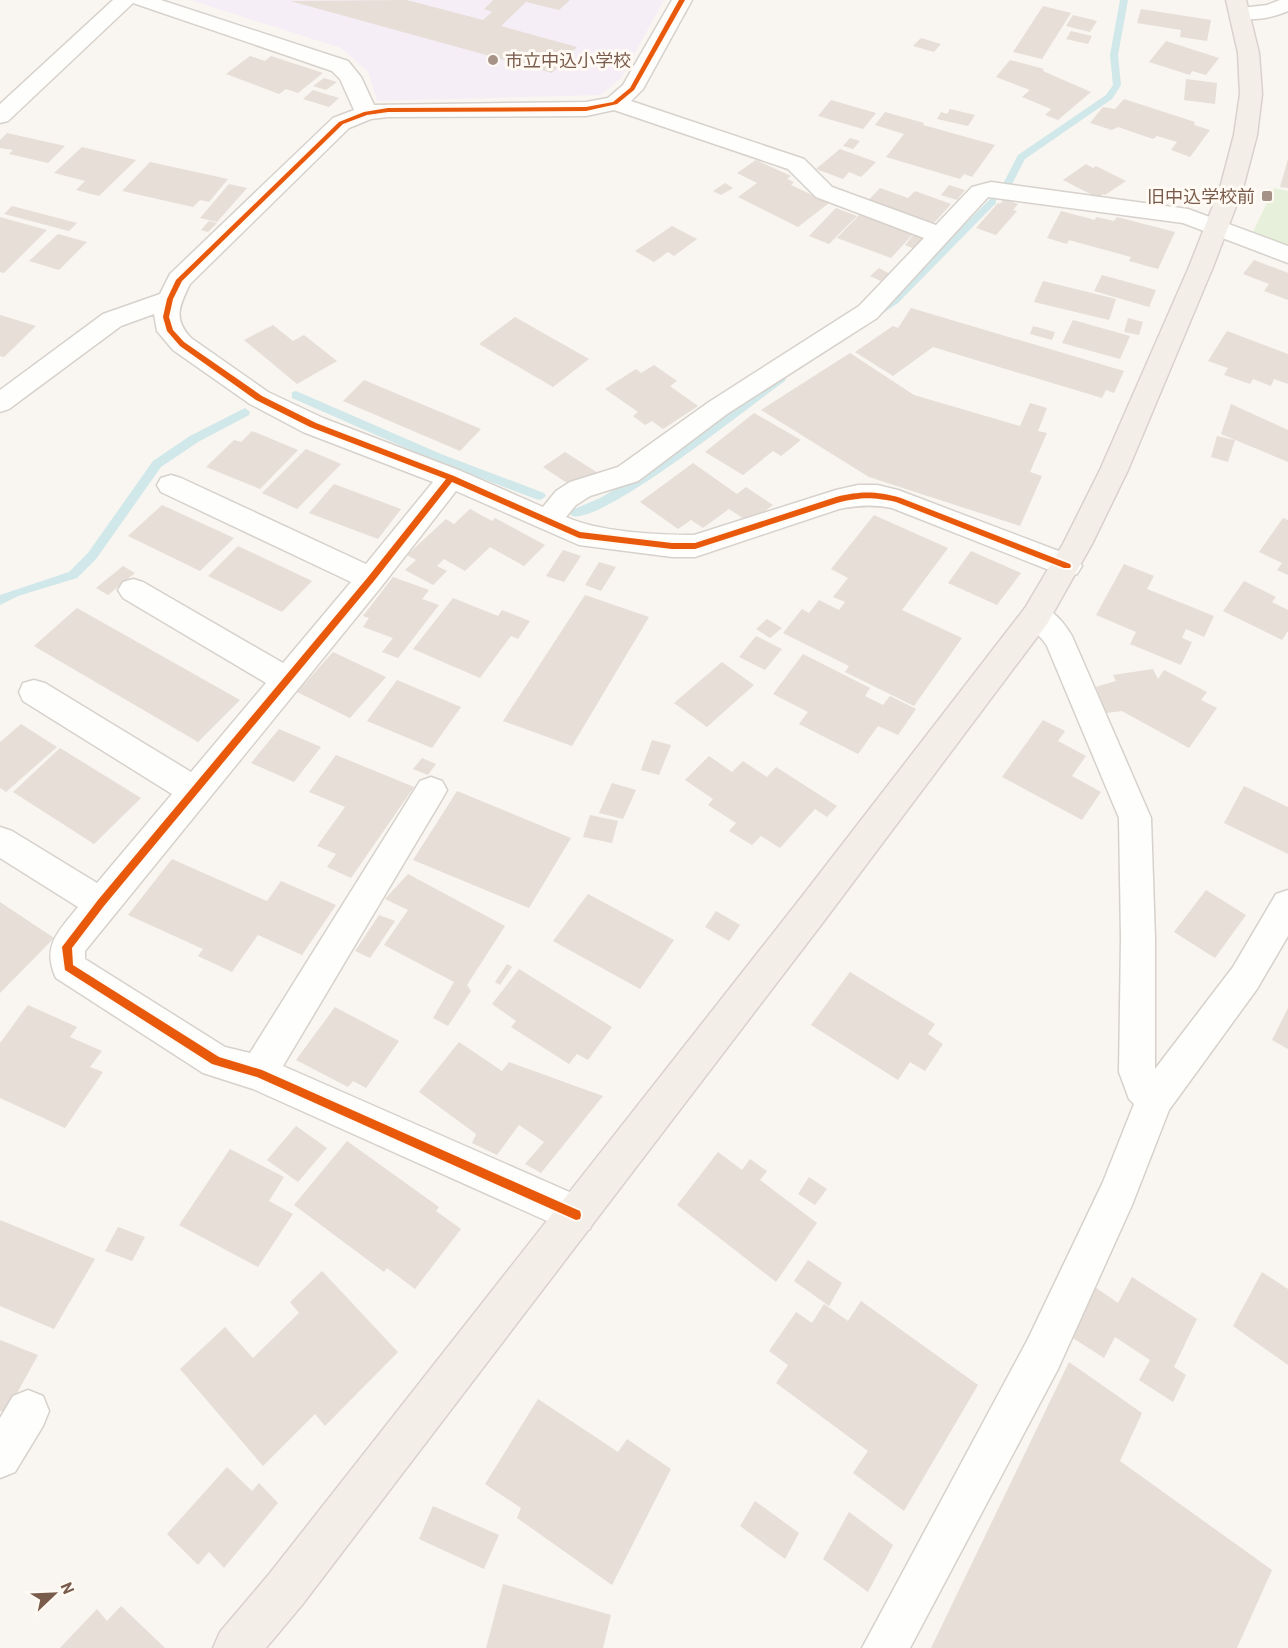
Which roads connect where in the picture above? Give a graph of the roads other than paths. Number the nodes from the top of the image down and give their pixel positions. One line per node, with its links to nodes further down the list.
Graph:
1 (125, 0): 8 (street)
2 (141, 0): 7 (street)
3 (682, 0): 6 (street)
4 (1288, 4): 5 (street)
5 (1238, 7): 9 (main road)
6 (615, 103): 7 (street); 10 (street)
7 (366, 113): 12 (street)
8 (0, 116)
9 (1217, 227): 10 (street); 11 (street); 17 (main road)
10 (939, 235): 16 (street)
11 (1288, 255)
12 (170, 299): 13 (street); 14 (street)
13 (0, 403)
14 (451, 478): 16 (street); 18 (street)
15 (171, 485): 18 (street)
16 (548, 520): 17 (street)
17 (1067, 566): 20 (main road)
18 (370, 579): 21 (street)
19 (133, 590): 21 (street)
20 (1036, 616): 29 (street); 30 (main road)
21 (287, 680): 24 (street)
22 (34, 692): 24 (street)
23 (431, 789): 28 (street)
24 (194, 791): 26 (street)
25 (0, 841): 26 (street)
26 (101, 903): 28 (street)
27 (1288, 904): 29 (street)
28 (258, 1073): 30 (street)
29 (1155, 1099): 34 (street)
30 (576, 1215): 33 (main road)
31 (28, 1411): 32 (street)
32 (0, 1457)
33 (236, 1648)
34 (885, 1648)

